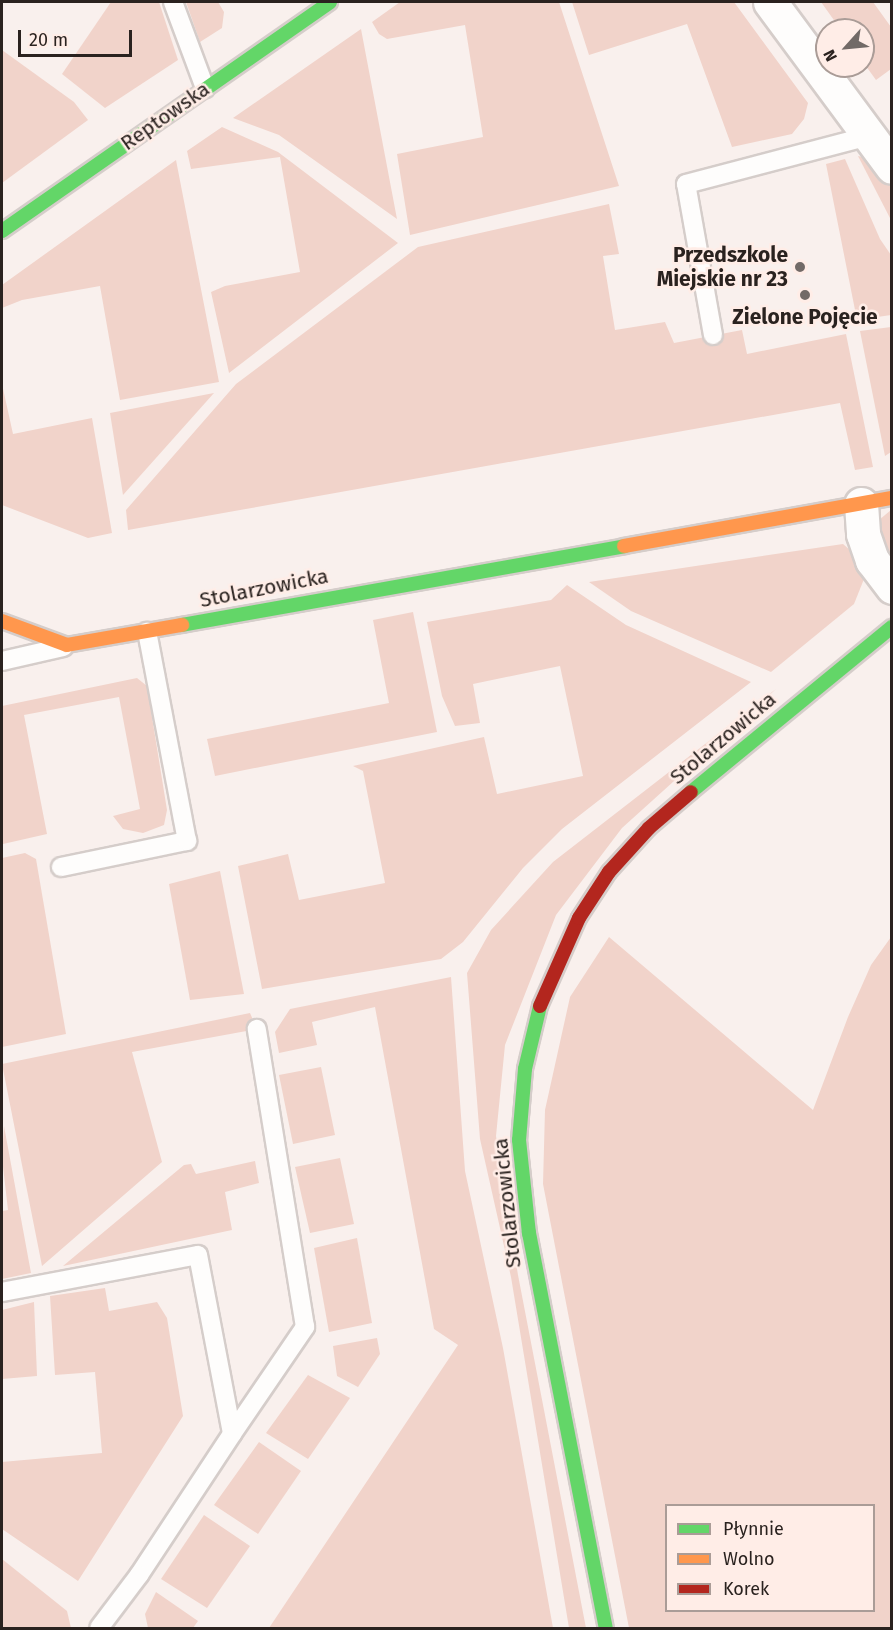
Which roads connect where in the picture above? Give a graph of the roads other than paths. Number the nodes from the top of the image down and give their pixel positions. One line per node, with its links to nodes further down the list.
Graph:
1 (173, 2): 4 (lane)
2 (330, 2): 4 (street, Reptowska)
3 (770, 2): 5 (street)
4 (206, 88): 7 (street, Reptowska)
5 (869, 136): 6 (street); 8 (lane)
6 (891, 167)
7 (2, 231)
8 (713, 335)
9 (876, 501): 10 (street); 13 (street, Stolarzowicka)
10 (891, 587)
11 (2, 621): 14 (street, Stolarzowicka)
12 (891, 627): 21 (street, Stolarzowicka)
13 (147, 632): 14 (street, Stolarzowicka); 16 (lane)
14 (67, 645): 15 (lane)
15 (2, 661)
16 (61, 867)
17 (257, 1029): 19 (lane)
18 (2, 1292): 19 (lane)
19 (232, 1434): 20 (lane)
20 (99, 1629)
21 (606, 1629)

